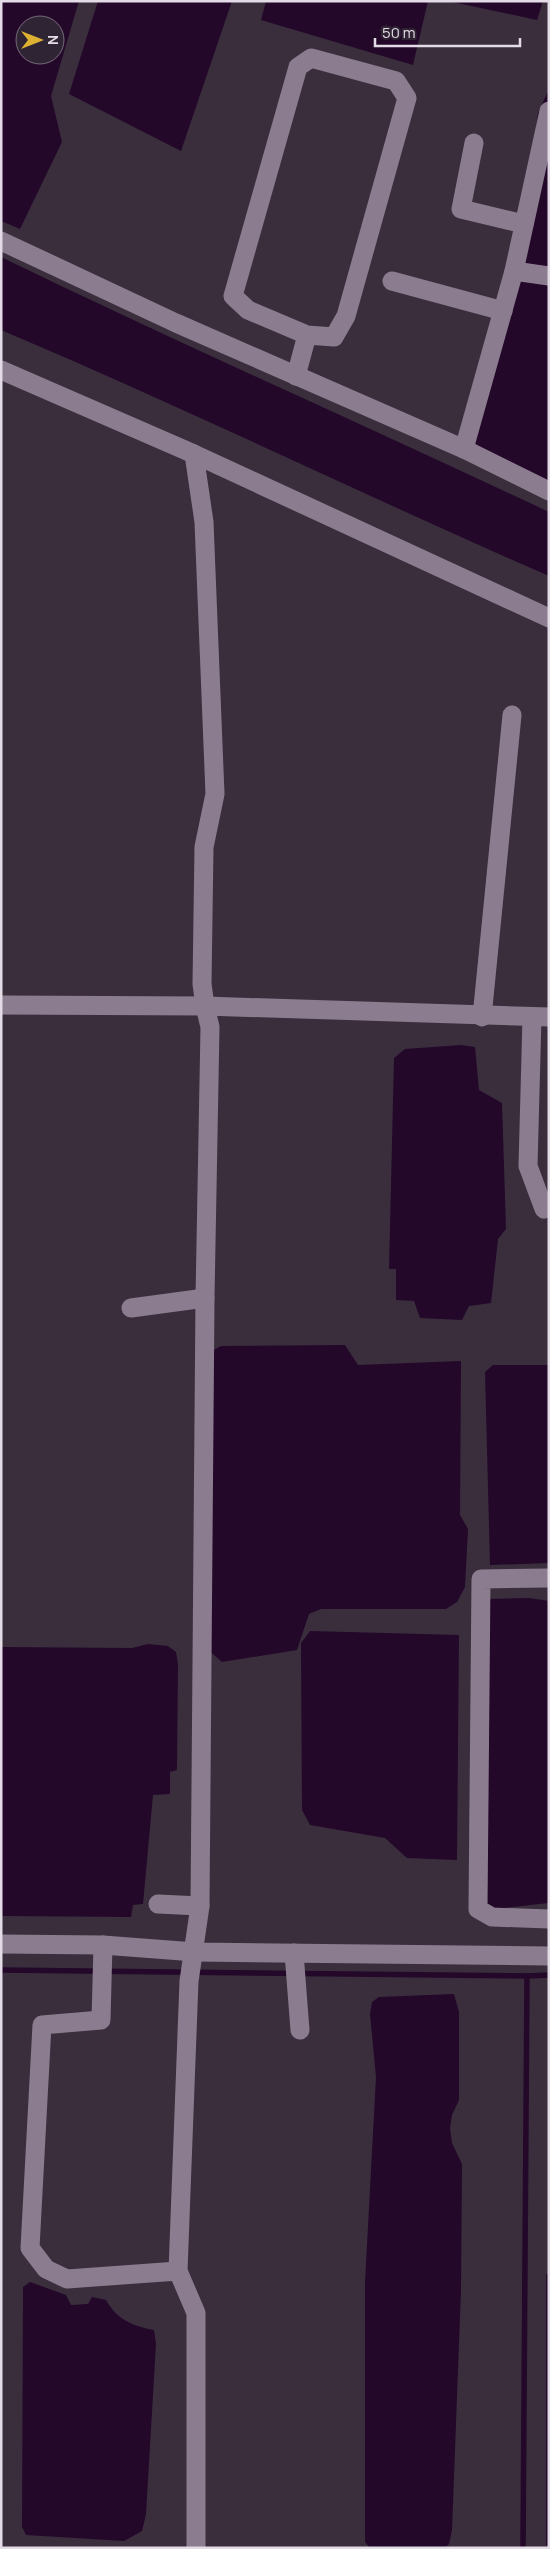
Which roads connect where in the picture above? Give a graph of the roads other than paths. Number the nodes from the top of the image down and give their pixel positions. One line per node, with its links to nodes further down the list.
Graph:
1 (549, 111): 3 (street)
2 (474, 143): 3 (street)
3 (524, 224): 5 (street)
4 (1, 241): 11 (street)
5 (514, 271): 6 (street); 8 (street)
6 (549, 276)
7 (392, 281): 8 (street)
8 (503, 311): 12 (street)
9 (307, 335): 9 (street); 11 (street)
10 (1, 370): 13 (street)
11 (296, 376): 12 (street)
12 (464, 449): 14 (street)
13 (194, 454): 15 (street); 18 (street)
14 (549, 491)
15 (549, 618)
16 (512, 715): 19 (street)
17 (1, 1005): 18 (street)
18 (205, 1006): 19 (street); 22 (street)
19 (482, 1017): 20 (street)
20 (541, 1017): 21 (street)
21 (544, 1209)
22 (205, 1298): 23 (street); 26 (street)
23 (131, 1308)
24 (549, 1578): 27 (street)
25 (158, 1904): 26 (street)
26 (200, 1906): 30 (street)
27 (549, 1919)
28 (1, 1944): 29 (street)
29 (103, 1945): 30 (street); 34 (street)
30 (195, 1952): 31 (street); 34 (street)
31 (294, 1953): 32 (street); 33 (street)
32 (549, 1956)
33 (300, 2030)
34 (178, 2271): 35 (street)
35 (196, 2548)

